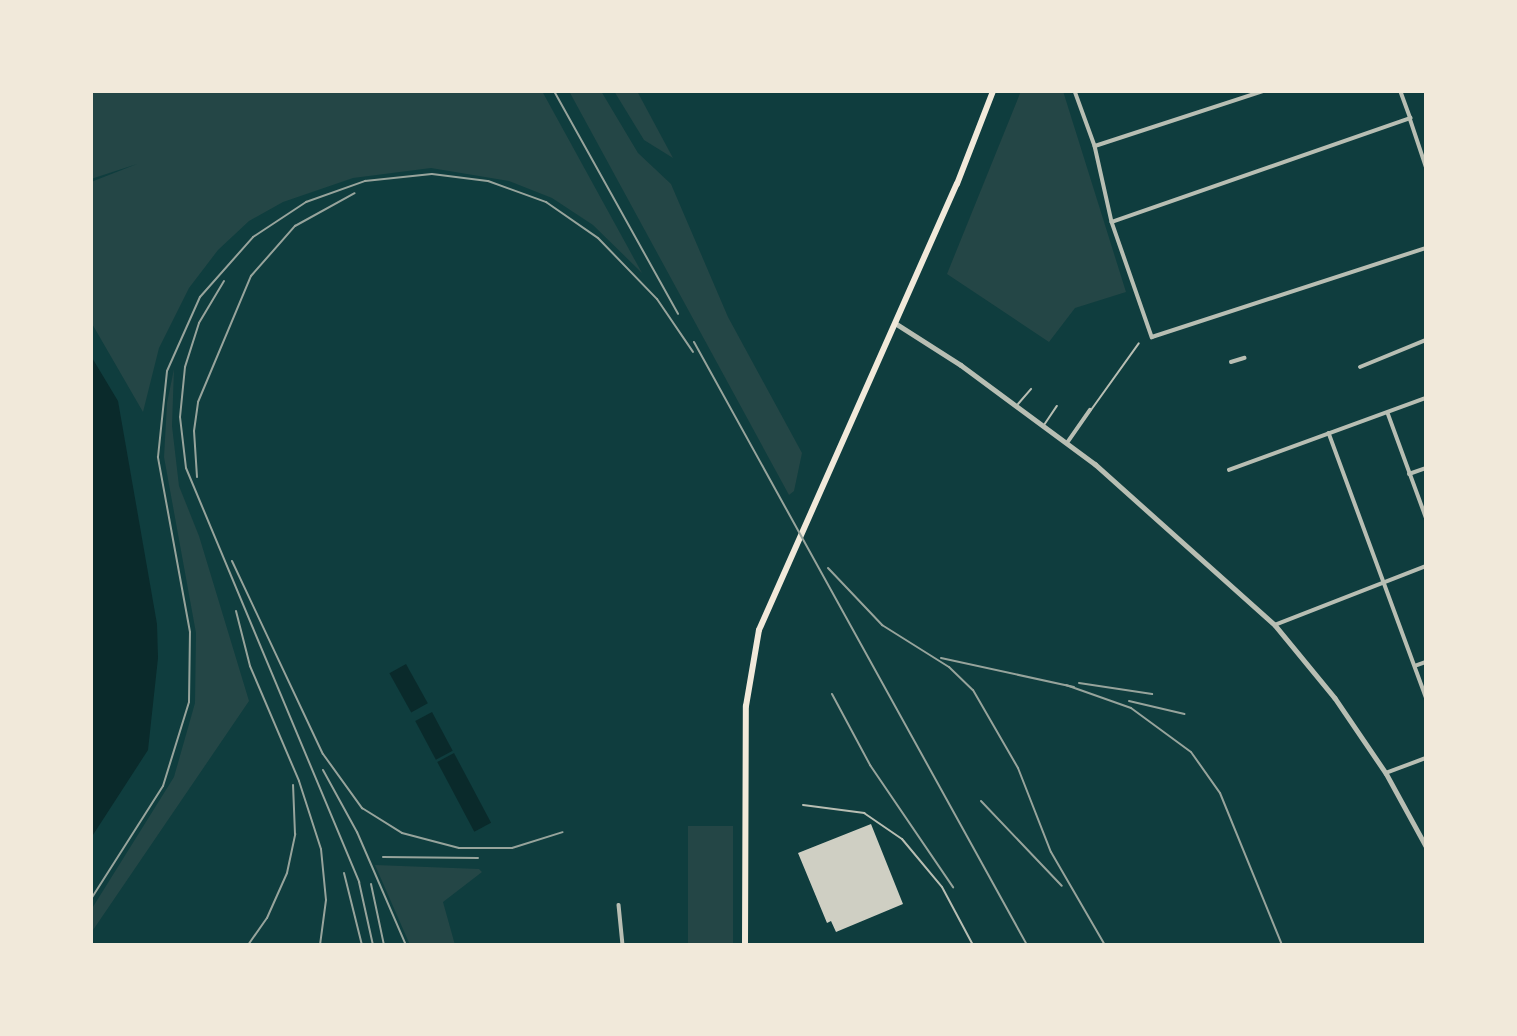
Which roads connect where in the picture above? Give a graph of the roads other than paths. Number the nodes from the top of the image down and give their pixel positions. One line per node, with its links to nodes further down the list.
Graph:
1 (993, 91): 10 (main road)
2 (1075, 91): 6 (street)
3 (1262, 91): 6 (street)
4 (1400, 91): 5 (street)
5 (1410, 118): 7 (street); 8 (street)
6 (1096, 146): 8 (street)
7 (1426, 166)
8 (1112, 222): 9 (street)
9 (1426, 248)
10 (894, 323): 18 (street); 41 (main road)
11 (1426, 341): 15 (street)
12 (1139, 342): 20 (lane)
13 (1244, 358): 14 (street)
14 (1231, 362)
15 (1360, 367)
16 (1031, 389): 18 (lane)
17 (1426, 398): 21 (street)
18 (1017, 405): 22 (street)
19 (1058, 406): 22 (lane)
20 (1090, 410): 24 (street)
21 (1388, 413): 23 (street); 27 (street)
22 (1044, 425): 24 (street)
23 (1329, 433): 26 (street); 30 (street)
24 (1068, 443): 31 (street)
25 (1426, 468): 27 (street)
26 (1230, 470)
27 (1409, 474): 28 (street)
28 (1426, 517)
29 (1426, 566): 30 (street)
30 (1382, 580): 31 (street); 33 (street)
31 (1275, 625): 36 (street)
32 (1426, 662): 33 (street)
33 (1415, 666): 34 (street)
34 (1426, 697)
35 (1426, 758): 36 (street)
36 (1386, 773): 38 (street)
37 (803, 804): 42 (lane)
38 (1426, 846)
39 (619, 905): 40 (street)
40 (623, 945)
41 (745, 945)
42 (973, 945)

